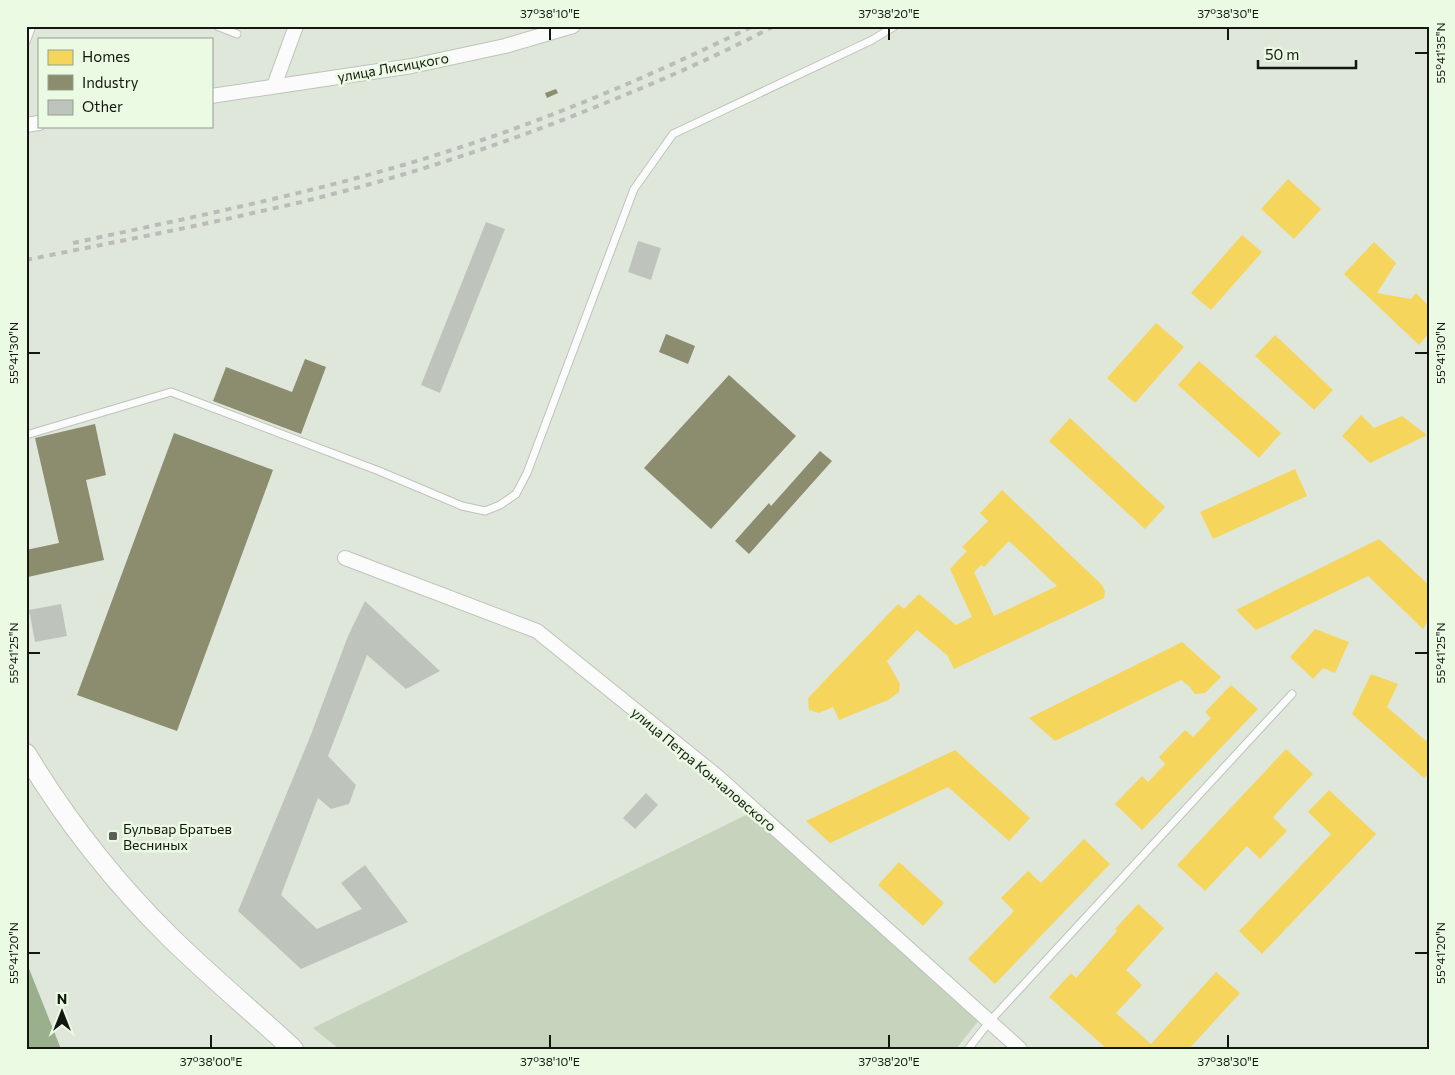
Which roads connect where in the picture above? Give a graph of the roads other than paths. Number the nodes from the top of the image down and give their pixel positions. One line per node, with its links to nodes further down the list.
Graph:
1 (32, 26): 7 (lane)
2 (217, 26): 6 (lane)
3 (296, 26): 8 (street)
4 (573, 26): 8 (street, улица Лисицкого)
5 (895, 26): 10 (lane)
6 (237, 34)
7 (26, 42)
8 (274, 86): 9 (street, улица Лисицкого)
9 (212, 96)
10 (26, 436)
11 (345, 558): 14 (street, улица Петра Кончаловского)
12 (1292, 694): 14 (lane)
13 (26, 754): 15 (main road)
14 (990, 1021): 16 (lane); 17 (street, улица Петра Кончаловского)
15 (293, 1049)
16 (968, 1049)
17 (1020, 1049)

